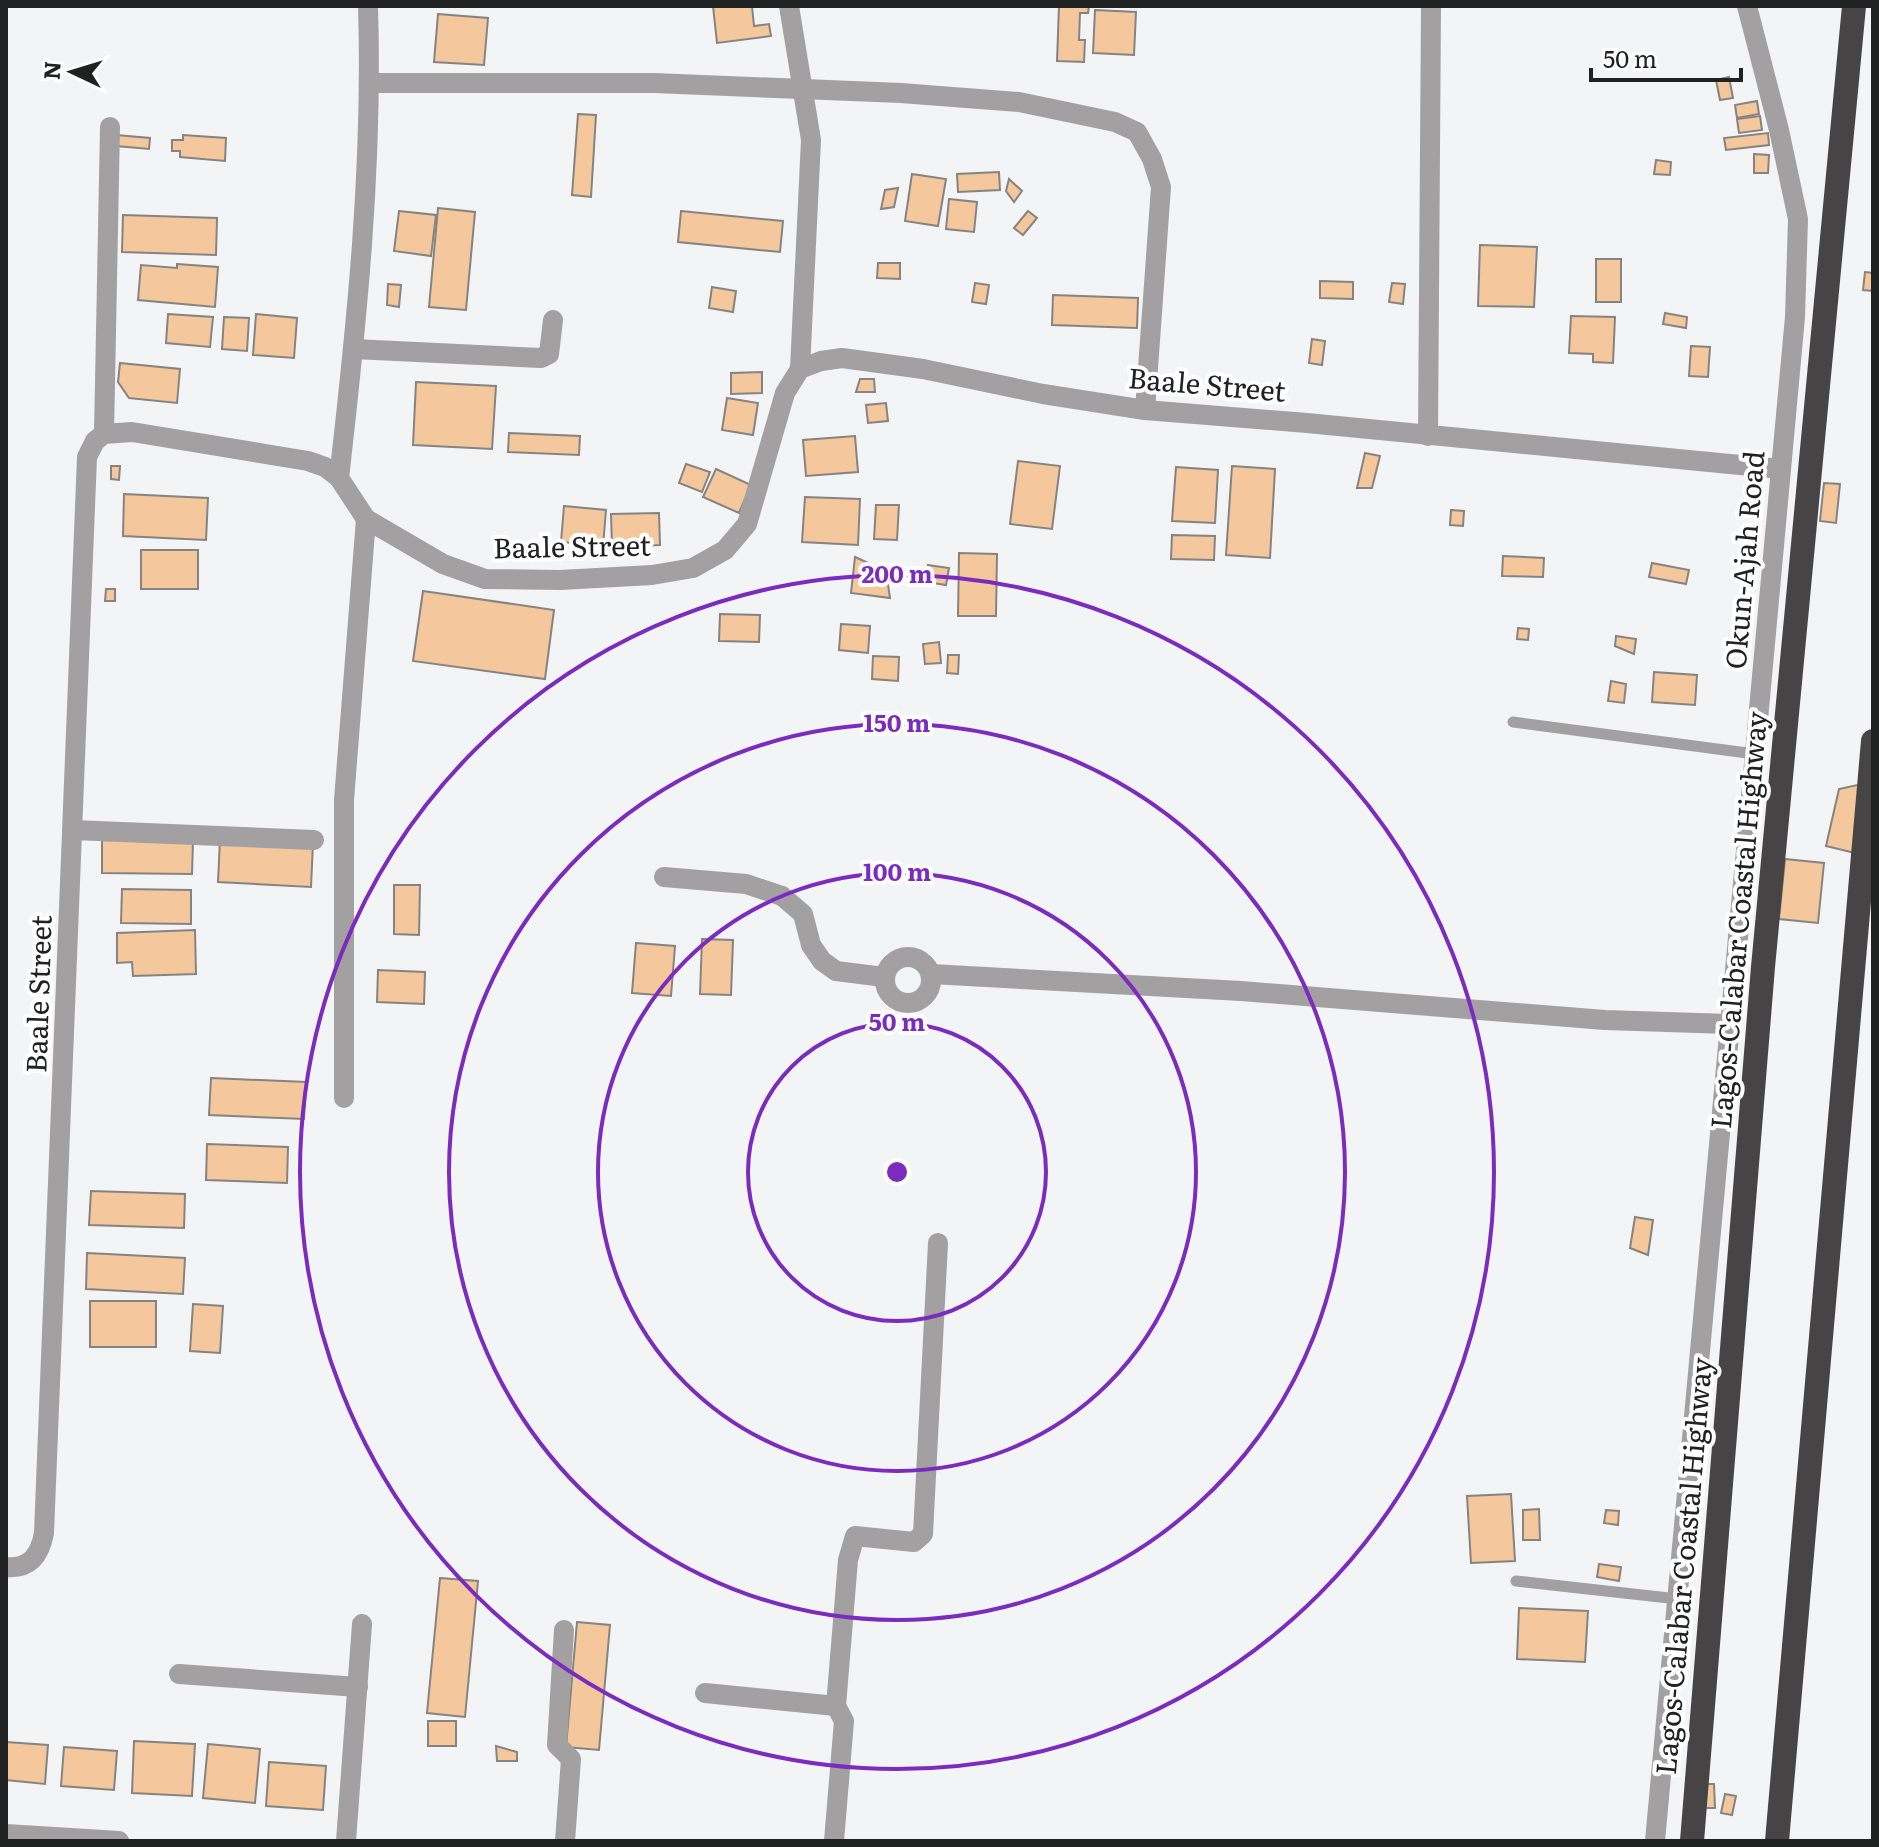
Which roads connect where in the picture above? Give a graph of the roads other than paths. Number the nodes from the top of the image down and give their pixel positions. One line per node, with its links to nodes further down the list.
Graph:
1 (368, 6): 6 (street)
2 (789, 6): 7 (street)
3 (1431, 6): 14 (street)
4 (1747, 6): 15 (street, Okun-Ajah Road)
5 (1854, 6): 44 (highway, Lagos-Calabar Coastal Highway)
6 (370, 83): 7 (street); 10 (street)
7 (804, 88): 11 (street); 12 (street)
8 (110, 127): 13 (street)
9 (553, 320): 10 (street)
10 (354, 349): 16 (street)
11 (800, 369): 12 (street, Baale Street); 17 (street, Baale Street)
12 (1145, 410): 14 (street, Baale Street)
13 (104, 434): 16 (street, Baale Street); 21 (street, Baale Street)
14 (1428, 436): 15 (street, Baale Street)
15 (1781, 469): 20 (street, Okun-Ajah Road)
16 (339, 478): 17 (street, Baale Street)
17 (366, 519): 27 (street)
18 (1513, 722): 20 (lane)
19 (1873, 741): 45 (highway)
20 (1755, 754): 26 (street, Okun-Ajah Road)
21 (73, 830): 22 (street); 29 (street, Baale Street)
22 (314, 840)
23 (664, 877): 25 (street)
24 (931, 974): 25 (street); 25 (street); 26 (street)
25 (884, 977)
26 (1729, 1024): 31 (street, Okun-Ajah Road)
27 (344, 1098)
28 (938, 1243): 37 (street)
29 (6, 1567)
30 (1516, 1581): 31 (lane)
31 (1678, 1599): 43 (street, Okun-Ajah Road)
32 (362, 1624): 35 (street)
33 (564, 1630): 41 (street)
34 (179, 1674): 35 (street)
35 (358, 1687): 40 (street)
36 (705, 1693): 37 (street)
37 (836, 1706): 42 (street)
38 (6, 1834): 39 (street)
39 (119, 1841)
40 (346, 1841)
41 (565, 1841)
42 (834, 1841)
43 (1655, 1841)
44 (1692, 1841)
45 (1777, 1841)

